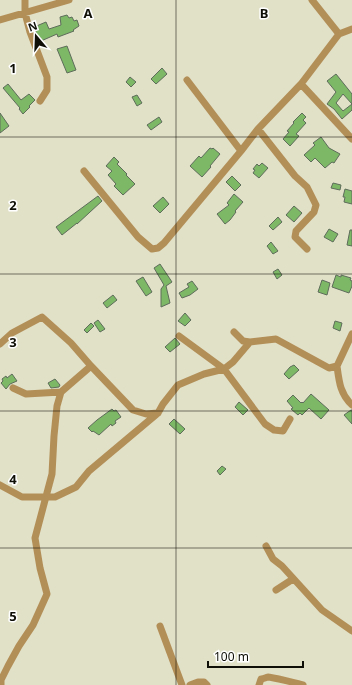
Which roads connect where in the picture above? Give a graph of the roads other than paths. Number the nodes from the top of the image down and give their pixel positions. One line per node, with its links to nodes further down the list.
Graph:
1 (25, 0): 4 (street)
2 (69, 0): 4 (street)
3 (312, 0): 7 (street)
4 (25, 13): 5 (street); 10 (street)
5 (0, 20)
6 (352, 29): 7 (street)
7 (339, 34): 9 (street)
8 (187, 80): 13 (street)
9 (301, 84): 11 (street); 12 (street)
10 (40, 101)
11 (258, 129): 13 (street); 15 (street)
12 (352, 139)
13 (241, 151): 14 (street)
14 (84, 171)
15 (307, 249)
16 (234, 332): 19 (street)
17 (352, 334): 22 (street)
18 (179, 336): 23 (street)
19 (250, 342): 22 (street); 23 (street)
20 (0, 344): 21 (street)
21 (91, 366): 25 (street); 27 (street)
22 (337, 366): 26 (street)
23 (224, 370): 27 (street); 28 (street)
24 (13, 388): 25 (street)
25 (61, 392): 30 (street)
26 (352, 405)
27 (158, 413): 30 (street)
28 (290, 418)
29 (0, 485): 30 (street)
30 (46, 497): 36 (street)
31 (266, 546): 32 (street)
32 (293, 579): 33 (street); 35 (street)
33 (276, 590)
34 (160, 626): 37 (street)
35 (352, 630)
36 (1, 685)
37 (182, 685)
38 (190, 685): 39 (street)
39 (207, 685)
40 (259, 685): 41 (street)
41 (303, 685)

